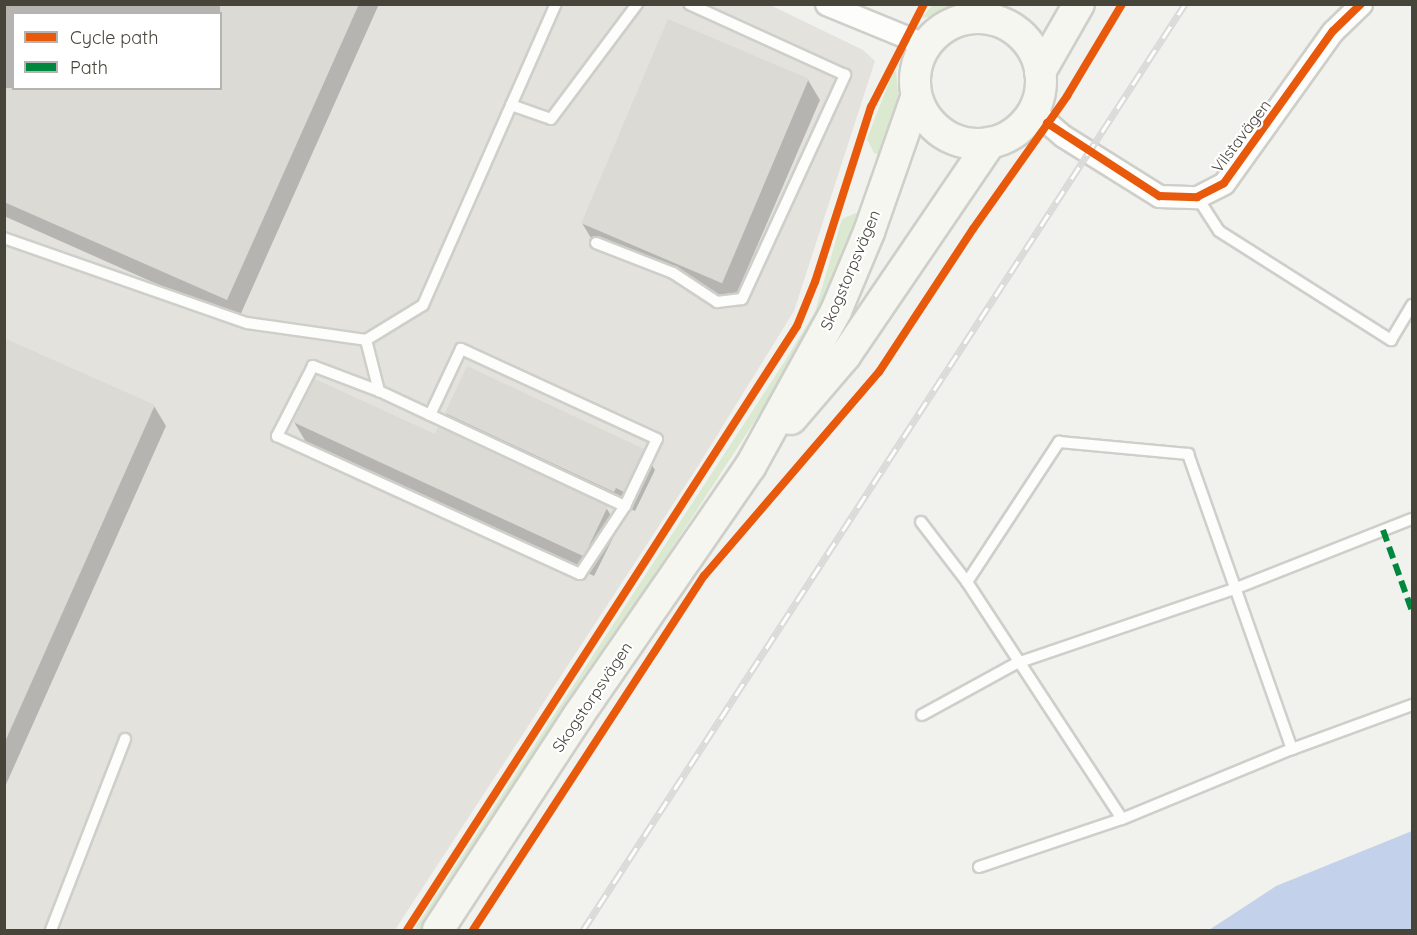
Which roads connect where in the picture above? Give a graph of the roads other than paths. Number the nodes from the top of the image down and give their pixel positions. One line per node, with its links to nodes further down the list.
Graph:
1 (556, 4): 12 (lane)
2 (637, 4): 12 (lane)
3 (689, 4): 17 (lane)
4 (826, 4): 7 (street)
5 (1079, 4): 10 (main road)
6 (1361, 4): 15 (street, Vilstavägen)
7 (848, 9): 9 (street)
8 (974, 12): 9 (main road); 10 (main road)
9 (926, 45): 11 (main road)
10 (1040, 72): 13 (main road)
11 (916, 98): 14 (main road); 22 (main road, Skogstorpsvägen)
12 (511, 105): 19 (lane)
13 (1034, 111): 14 (main road); 15 (street, Vilstavägen)
14 (990, 143): 22 (main road, Skogstorpsvägen)
15 (1197, 197): 18 (lane)
16 (4, 238): 19 (lane)
17 (596, 243)
18 (1413, 305)
19 (366, 339): 20 (lane)
20 (379, 391): 21 (lane); 23 (lane)
21 (430, 415): 23 (lane); 23 (lane)
22 (750, 467): 36 (main road, Skogstorpsvägen)
23 (625, 506)
24 (1413, 519): 27 (lane)
25 (921, 522): 26 (lane)
26 (967, 582): 27 (lane); 28 (lane)
27 (1234, 589): 28 (lane); 32 (lane)
28 (1017, 663): 30 (lane); 33 (lane)
29 (1413, 705): 32 (lane)
30 (922, 715)
31 (125, 739): 35 (lane)
32 (1292, 749): 33 (lane)
33 (1122, 819): 34 (lane)
34 (979, 867)
35 (51, 930)
36 (438, 930)

